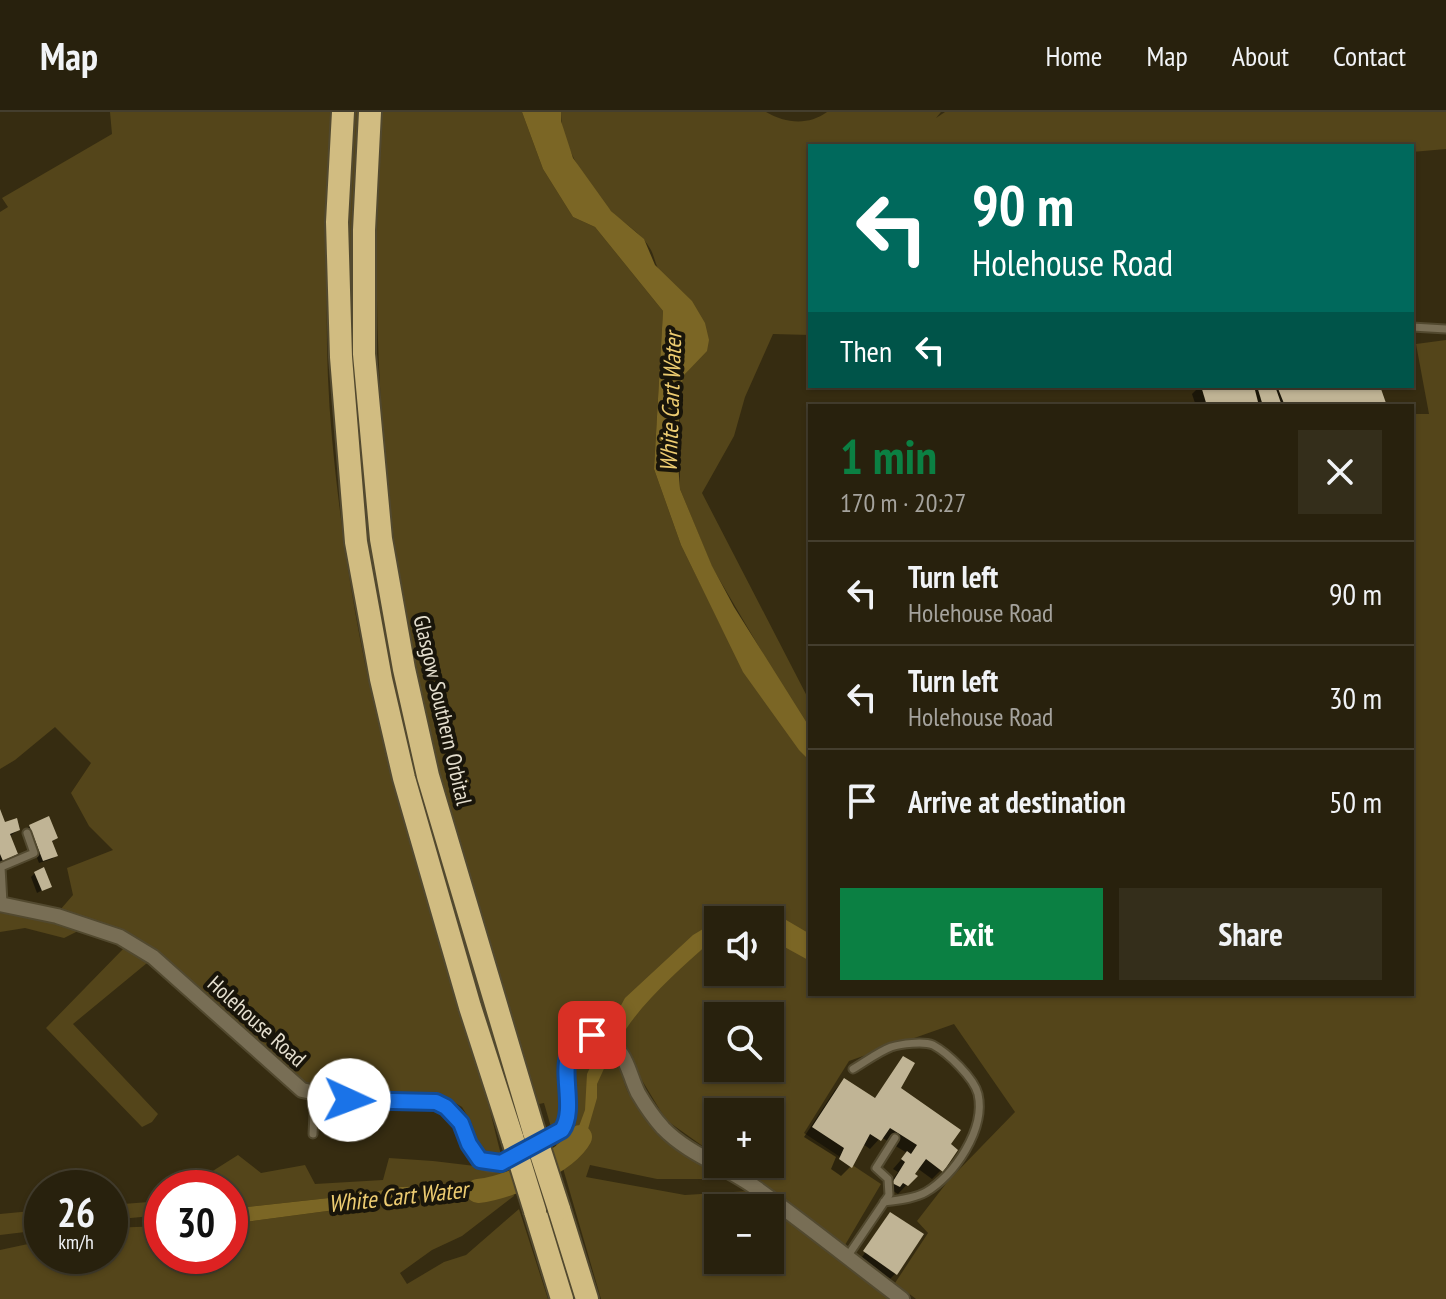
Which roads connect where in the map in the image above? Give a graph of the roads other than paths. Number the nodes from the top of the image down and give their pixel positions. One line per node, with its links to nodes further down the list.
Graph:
1 (343, 112): 14 (highway, bridge)
2 (370, 112): 15 (highway, Glasgow Southern Orbital, bridge)
3 (1414, 327): 4 (lane)
4 (1446, 329)
5 (27, 833): 6 (lane)
6 (0, 867): 7 (lane)
7 (1, 904): 9 (street, Holehouse Road)
8 (853, 1069): 12 (lane)
9 (315, 1094): 10 (lane); 13 (street, Holehouse Road)
10 (313, 1134)
11 (895, 1138): 12 (lane)
12 (884, 1202): 13 (lane)
13 (847, 1257): 16 (street, Holehouse Road)
14 (562, 1299)
15 (587, 1299)
16 (902, 1299)

